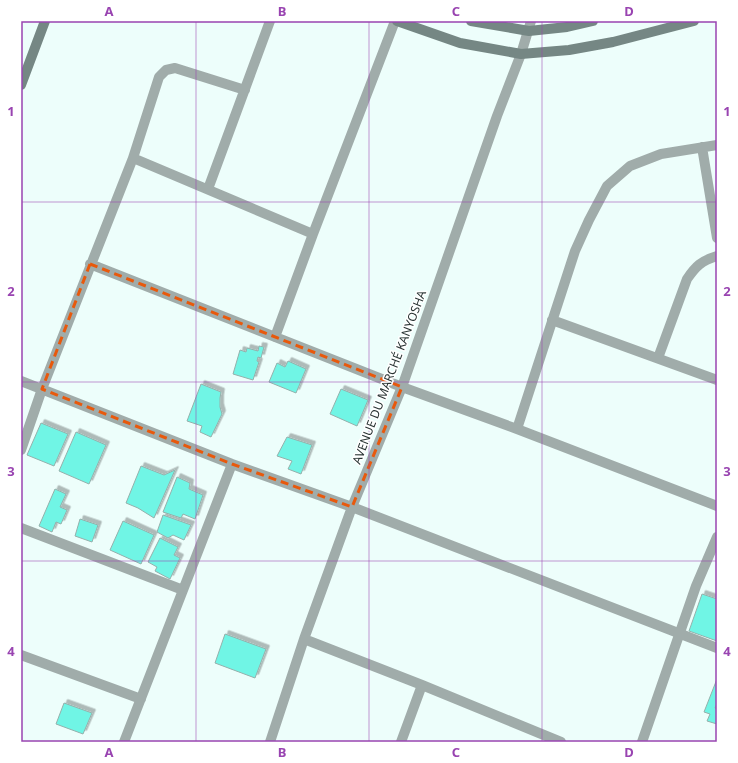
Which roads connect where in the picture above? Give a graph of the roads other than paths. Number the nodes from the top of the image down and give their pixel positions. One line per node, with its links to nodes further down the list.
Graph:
1 (45, 21): 10 (street)
2 (270, 21): 11 (street)
3 (396, 21): 9 (street); 16 (street)
4 (471, 21): 8 (street)
5 (531, 21): 8 (street, AVENUE DU MARCHÉ KANYOSHA)
6 (592, 21): 8 (street)
7 (694, 21): 9 (street)
8 (529, 31): 9 (street, AVENUE DU MARCHÉ KANYOSHA)
9 (521, 54): 25 (street, AVENUE DU MARCHÉ KANYOSHA)
10 (21, 85)
11 (246, 90): 14 (street); 15 (street)
12 (717, 144): 13 (street)
13 (702, 147): 17 (street); 20 (street)
14 (133, 158): 15 (street); 19 (street)
15 (208, 188): 16 (street)
16 (313, 234): 21 (street)
17 (717, 238)
18 (717, 256): 22 (street)
19 (90, 264): 21 (street); 26 (street)
20 (552, 320): 22 (street); 27 (street)
21 (275, 337): 25 (street)
22 (658, 358): 23 (street)
23 (717, 380)
24 (21, 381): 26 (street)
25 (402, 387): 27 (street); 31 (street, AVENUE DU MARCHÉ KANYOSHA)
26 (42, 389): 28 (street); 29 (street)
27 (517, 429): 30 (street)
28 (21, 450)
29 (232, 464): 31 (street); 34 (street)
30 (717, 506)
31 (352, 507): 35 (street); 36 (street, AVENUE DU MARCHÉ KANYOSHA)
32 (21, 528): 34 (street)
33 (717, 536): 35 (street)
34 (182, 590): 40 (street)
35 (680, 634): 37 (street); 45 (street)
36 (304, 639): 39 (street); 42 (street, AVENUE DU MARCHÉ KANYOSHA)
37 (717, 648)
38 (21, 655): 40 (street)
39 (422, 684): 43 (street); 44 (street)
40 (141, 699): 41 (street)
41 (124, 742)
42 (270, 742)
43 (401, 742)
44 (561, 742)
45 (642, 742)

